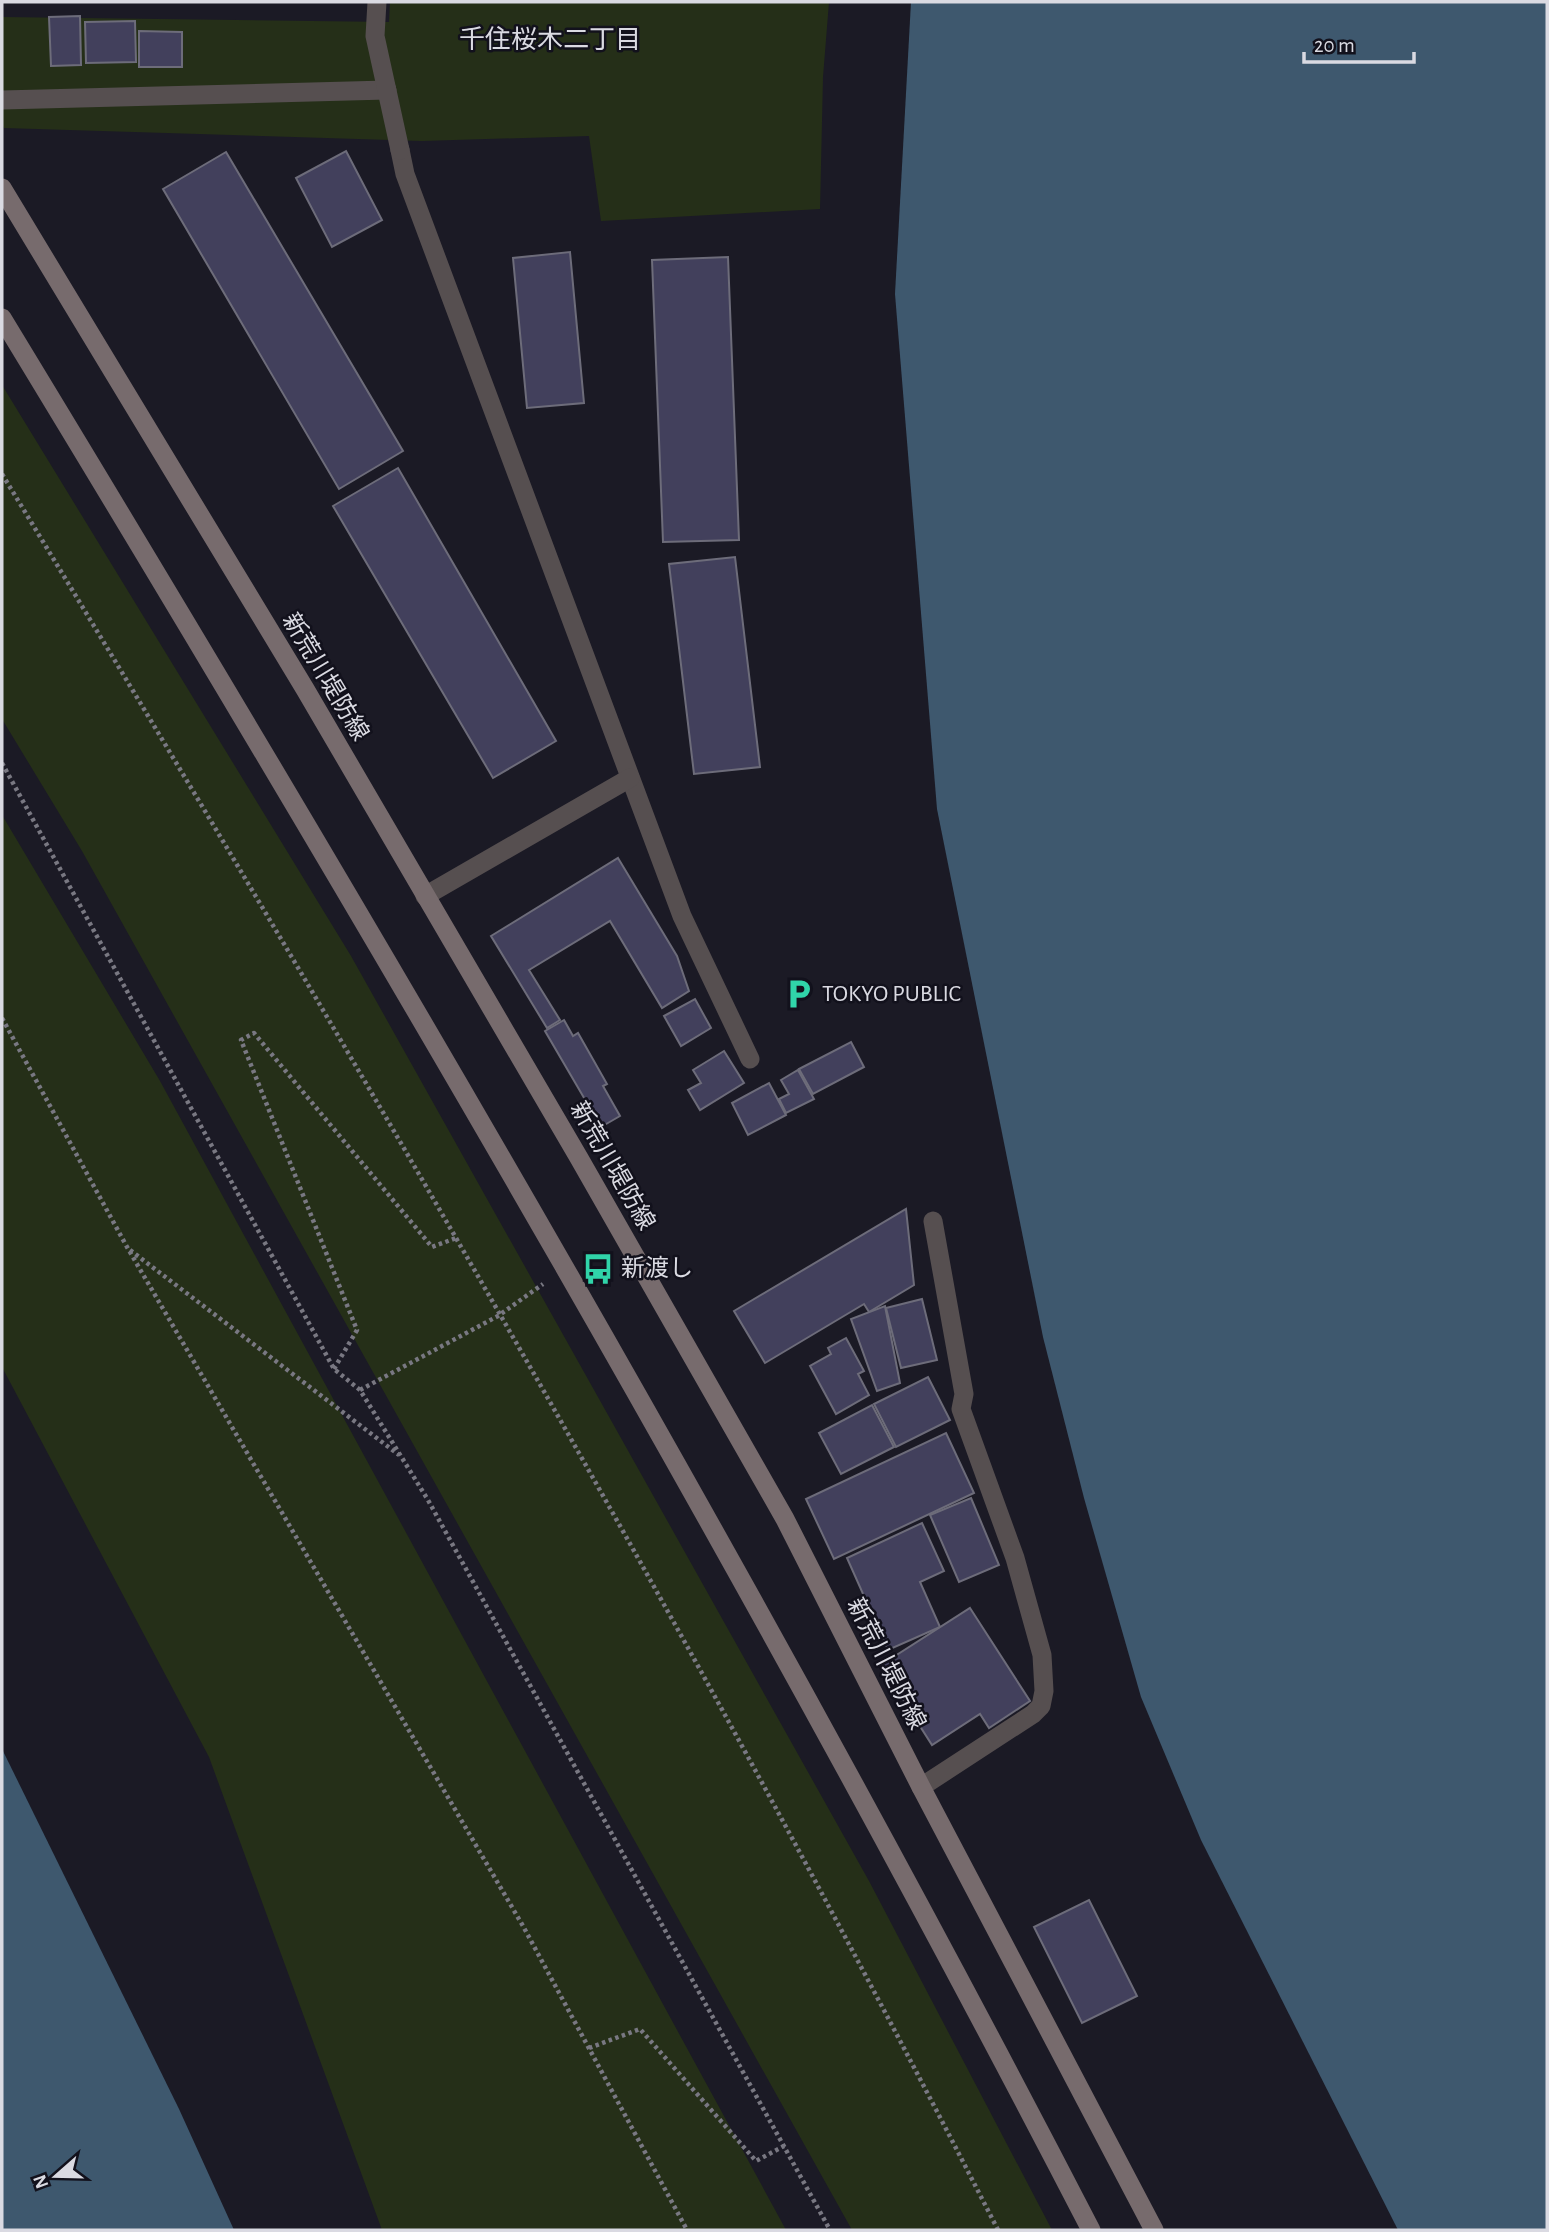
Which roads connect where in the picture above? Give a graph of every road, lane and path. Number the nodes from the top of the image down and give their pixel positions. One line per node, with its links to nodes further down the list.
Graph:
1 (377, 2): 2 (street)
2 (387, 90): 3 (street); 8 (street)
3 (2, 100)
4 (2, 188): 9 (main road, 新荒川堤防線)
5 (2, 318): 26 (main road)
6 (2, 474): 13 (path)
7 (2, 763): 17 (path)
8 (630, 778): 9 (street); 11 (street)
9 (425, 896): 20 (main road, 新荒川堤防線)
10 (2, 1018): 14 (path)
11 (750, 1059)
12 (933, 1221): 20 (street)
13 (456, 1238): 16 (path); 17 (path)
14 (127, 1247): 19 (path); 21 (path)
15 (549, 1280): 16 (path)
16 (498, 1316): 18 (path); 25 (path)
17 (334, 1369): 18 (path)
18 (360, 1390): 19 (path)
19 (402, 1458): 22 (path)
20 (921, 1787): 27 (main road, 新荒川堤防線)
21 (589, 2048): 22 (path); 23 (path)
22 (784, 2146): 24 (path)
23 (687, 2230)
24 (830, 2230)
25 (998, 2230)
26 (1091, 2230)
27 (1154, 2230)

